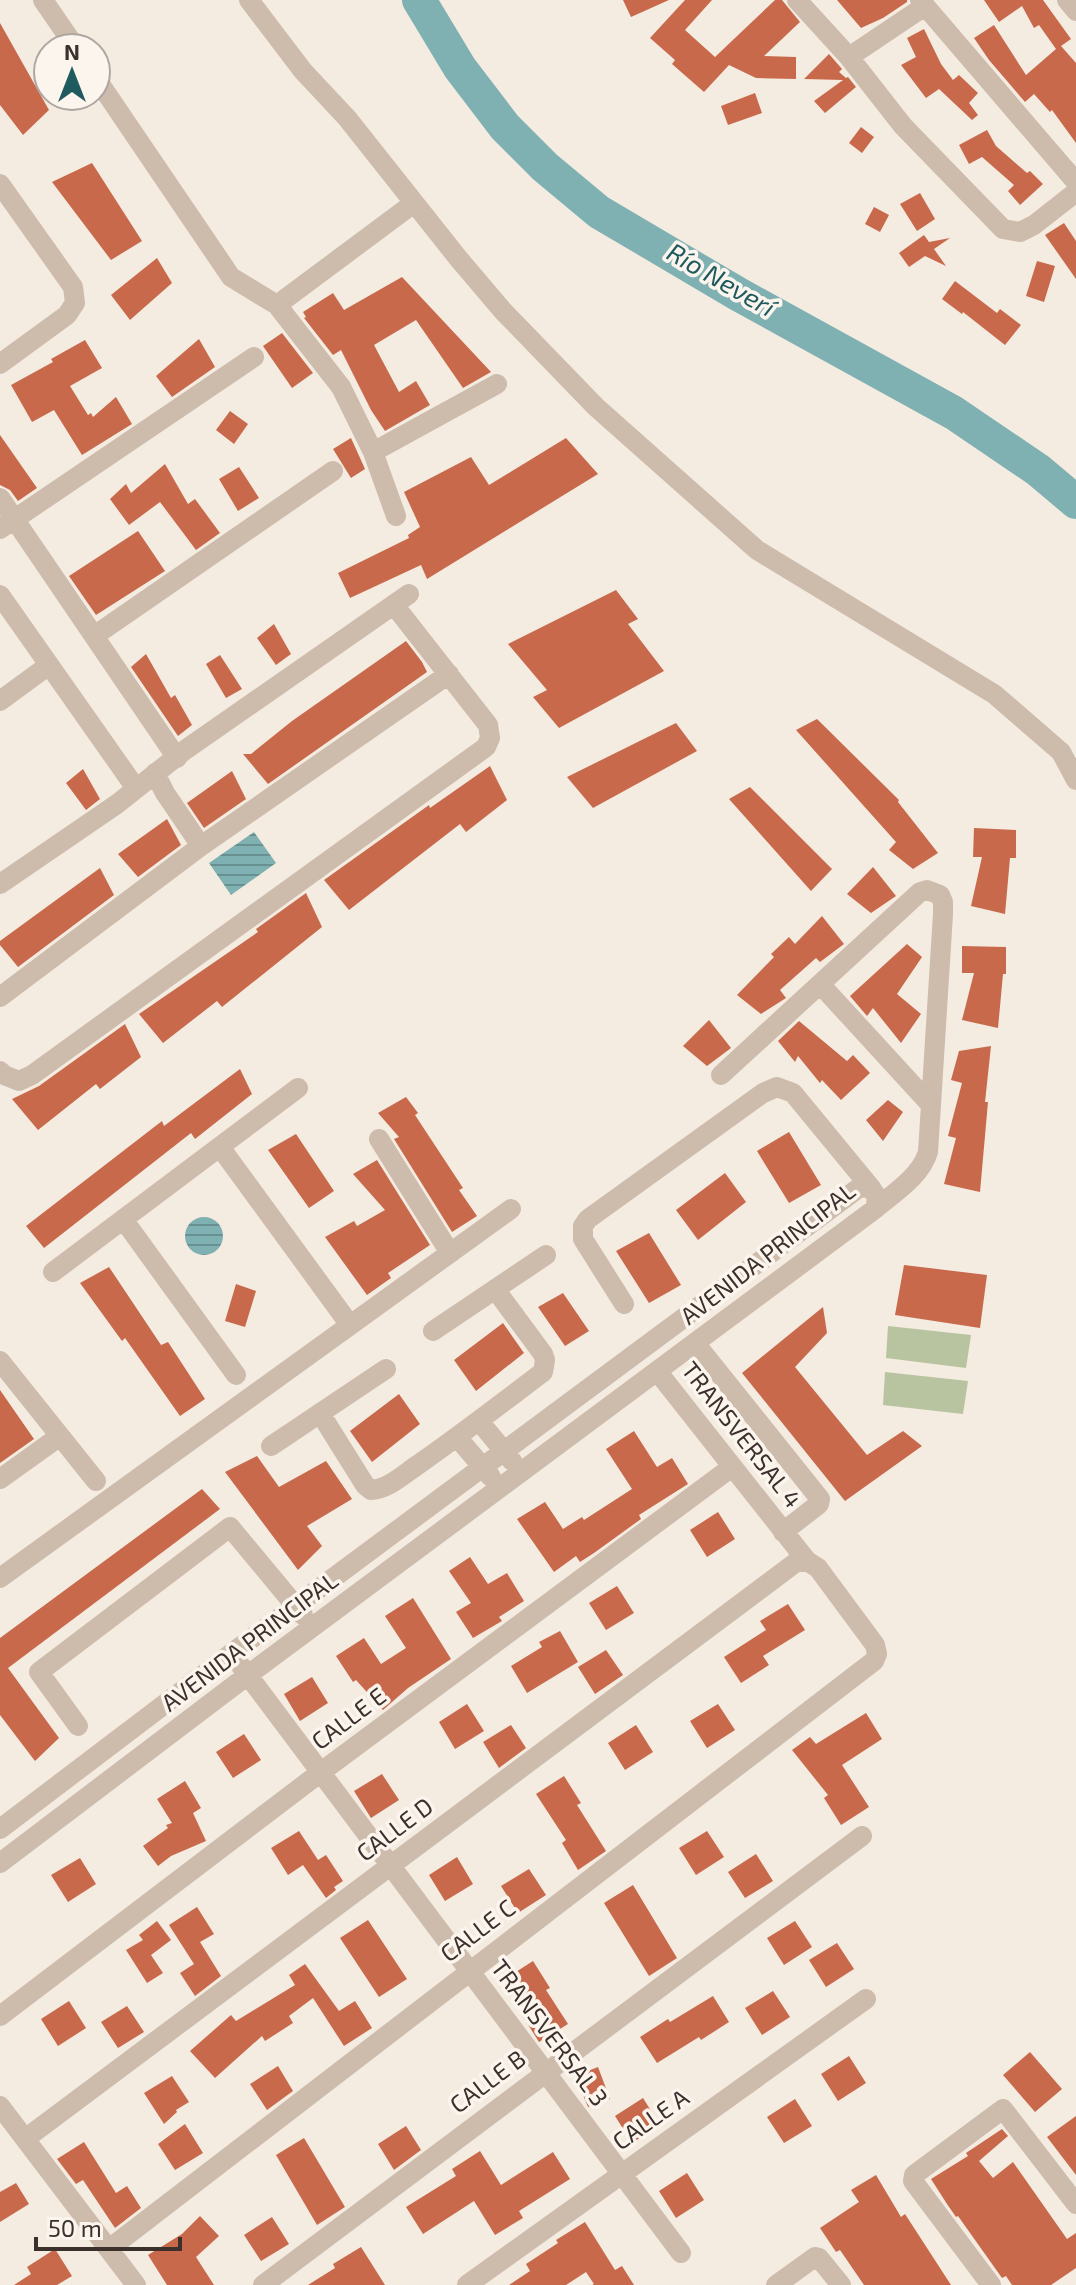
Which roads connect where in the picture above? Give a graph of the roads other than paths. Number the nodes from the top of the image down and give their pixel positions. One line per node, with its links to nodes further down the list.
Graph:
1 (43, 0): 7 (street)
2 (249, 0): 13 (street)
3 (797, 0): 8 (street)
4 (1067, 0): 6 (street)
5 (923, 3): 8 (street); 10 (street)
6 (1076, 11)
7 (65, 32)
8 (849, 57): 12 (street)
9 (112, 102): 14 (street)
10 (1076, 182)
11 (0, 184): 16 (street)
12 (1076, 192)
13 (414, 203): 14 (street); 30 (street)
14 (277, 305): 18 (street)
15 (254, 357): 22 (street)
16 (0, 364)
17 (497, 384): 18 (street)
18 (373, 452): 21 (street)
19 (333, 471): 24 (street)
20 (0, 498): 22 (street)
21 (396, 516)
22 (7, 524): 24 (street)
23 (0, 595): 25 (street)
24 (94, 636): 28 (street)
25 (49, 665): 27 (street); 31 (street)
26 (449, 674): 28 (street); 32 (street); 36 (street)
27 (0, 701)
28 (177, 758): 29 (street)
29 (155, 773): 31 (street); 32 (street)
30 (1076, 780)
31 (135, 787): 33 (street)
32 (201, 846): 35 (street)
33 (0, 884)
34 (820, 984): 37 (street); 39 (street); 39 (street)
35 (0, 997)
36 (0, 1071)
37 (721, 1075)
38 (298, 1088): 41 (street)
39 (931, 1105): 42 (street)
40 (379, 1139): 45 (street)
41 (220, 1147): 44 (street); 50 (street)
42 (874, 1199): 49 (street); 52 (street, AVENIDA PRINCIPAL); 62 (street, AVENIDA PRINCIPAL)
43 (511, 1209): 45 (street)
44 (123, 1219): 47 (street); 56 (street)
45 (450, 1253): 50 (street)
46 (546, 1255): 48 (street)
47 (53, 1272)
48 (495, 1289): 51 (street); 58 (street)
49 (624, 1304)
50 (350, 1325): 71 (street)
51 (433, 1331)
52 (695, 1343): 55 (street, AVENIDA PRINCIPAL); 69 (street)
53 (0, 1361): 59 (street)
54 (386, 1369): 57 (street)
55 (657, 1371): 64 (street, TRANSVERSAL 4); 65 (street, AVENIDA PRINCIPAL)
56 (236, 1375)
57 (320, 1413): 60 (street); 61 (street)
58 (479, 1421): 60 (street); 62 (street)
59 (60, 1436): 66 (street); 67 (street)
60 (457, 1437): 63 (street)
61 (271, 1446)
62 (504, 1451): 63 (street, AVENIDA PRINCIPAL); 65 (street)
63 (483, 1467): 68 (street); 72 (street, AVENIDA PRINCIPAL)
64 (732, 1467): 69 (street, TRANSVERSAL 4); 78 (street, CALLE E)
65 (521, 1472): 68 (street, AVENIDA PRINCIPAL)
66 (0, 1479)
67 (96, 1481)
68 (500, 1488): 73 (street, AVENIDA PRINCIPAL)
69 (783, 1532): 70 (street, TRANSVERSAL 4)
70 (801, 1562): 75 (street, TRANSVERSAL 4); 82 (street, CALLE D)
71 (0, 1578)
72 (295, 1606): 73 (street); 74 (street, AVENIDA PRINCIPAL); 77 (street)
73 (313, 1627): 76 (street, AVENIDA PRINCIPAL)
74 (232, 1653): 76 (street, TRANSVERSAL 3); 79 (street, AVENIDA PRINCIPAL)
75 (877, 1654): 83 (street, CALLE C)
76 (248, 1675): 78 (street, TRANSVERSAL 3); 81 (street, AVENIDA PRINCIPAL)
77 (78, 1726)
78 (321, 1772): 82 (street, TRANSVERSAL 3); 85 (street, CALLE E)
79 (0, 1829)
80 (862, 1836): 86 (street, CALLE B)
81 (0, 1863)
82 (391, 1865): 83 (street, TRANSVERSAL 3); 88 (street, CALLE D)
83 (469, 1971): 86 (street, TRANSVERSAL 3); 91 (street, CALLE C)
84 (866, 1999): 89 (street, CALLE A)
85 (0, 2016)
86 (545, 2072): 89 (street, TRANSVERSAL 3); 94 (street, CALLE B)
87 (0, 2106): 88 (street)
88 (25, 2139): 91 (street)
89 (621, 2173): 92 (street, TRANSVERSAL 3); 95 (street, CALLE A)
90 (1076, 2204): 98 (street)
91 (109, 2249): 93 (street)
92 (681, 2253)
93 (136, 2285)
94 (263, 2285)
95 (467, 2285)
96 (776, 2285): 97 (street)
97 (841, 2285)
98 (991, 2285)

